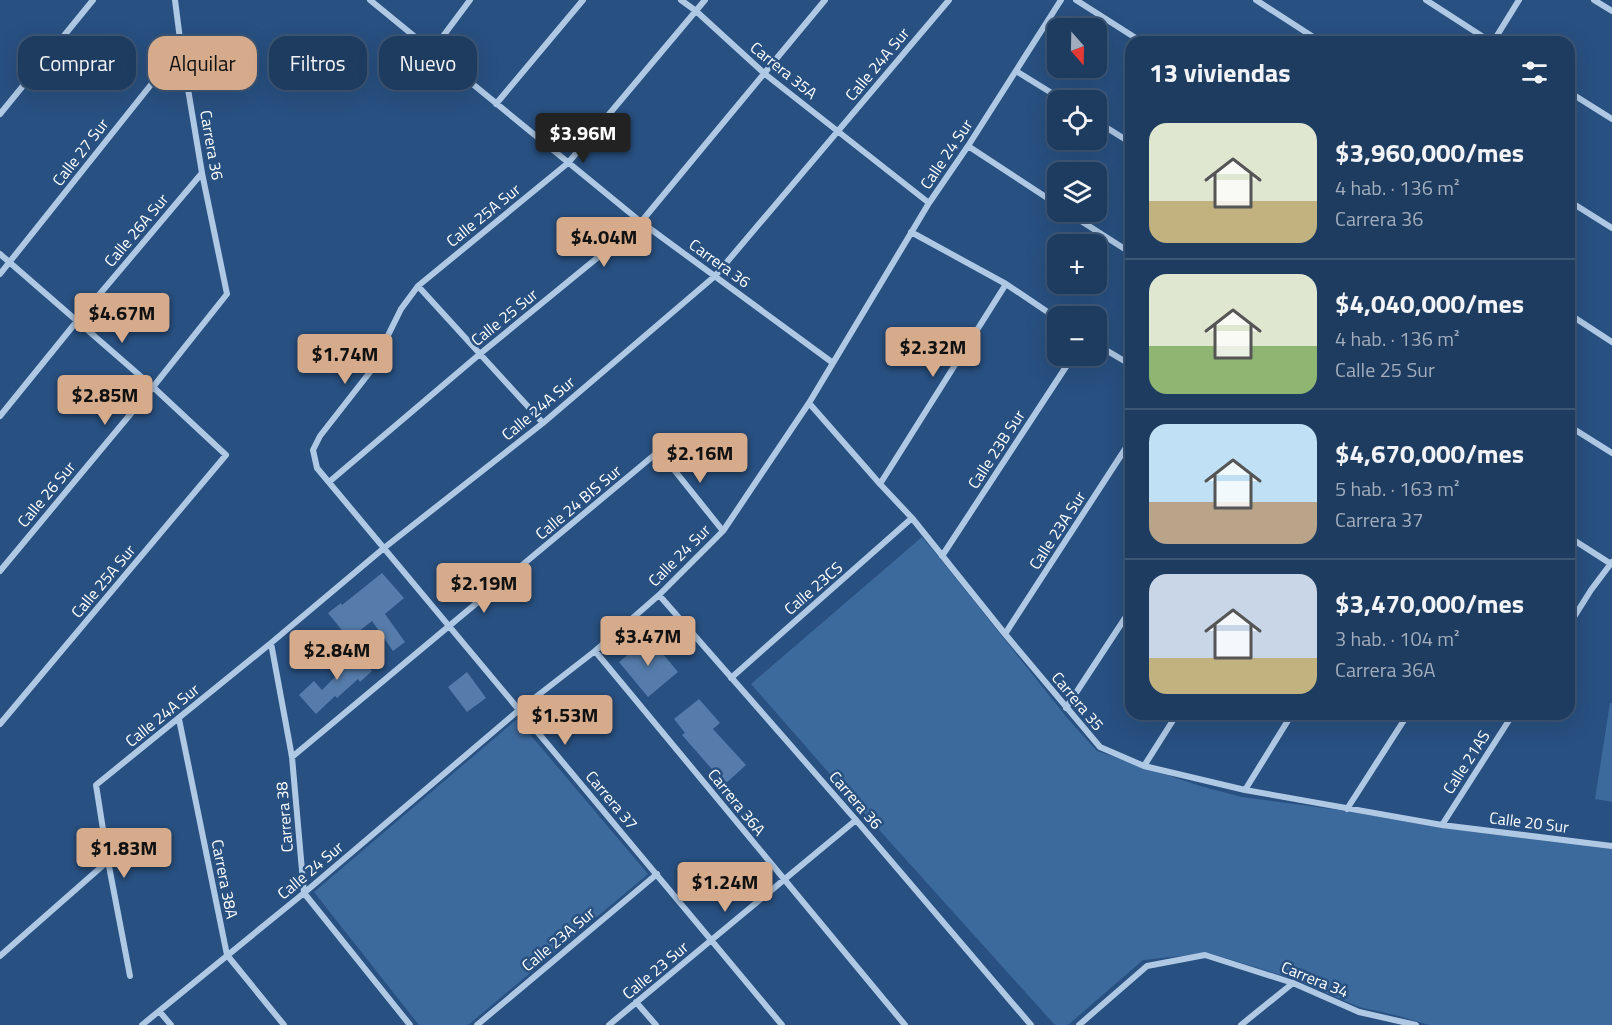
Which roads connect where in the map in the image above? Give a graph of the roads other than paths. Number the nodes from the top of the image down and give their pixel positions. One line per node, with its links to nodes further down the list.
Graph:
1 (93, 0): 33 (street)
2 (175, 0): 18 (street, Carrera 36)
3 (370, 0): 19 (street, Carrera 36)
4 (470, 0): 20 (street)
5 (583, 0): 32 (street)
6 (681, 0): 16 (street, Carrera 35A)
7 (705, 0): 16 (street, Calle 25A Sur)
8 (825, 0): 26 (street, Calle 25 Sur)
9 (949, 0): 36 (street, Calle 24A Sur)
10 (1061, 0): 25 (street, Calle 24 Sur)
11 (1076, 0): 21 (street)
12 (1256, 0): 22 (street)
13 (1426, 0): 23 (street)
14 (1519, 0): 24 (street)
15 (1594, 0): 17 (street)
16 (696, 11): 26 (street, Carrera 35A); 39 (street, Calle 25A Sur)
17 (1612, 11)
18 (180, 36)
19 (414, 36)
20 (443, 36)
21 (1133, 36)
22 (1312, 36)
23 (1483, 36)
24 (1496, 36)
25 (1016, 71): 30 (street); 38 (street, Calle 24 Sur)
26 (765, 74): 36 (street, Carrera 35A); 44 (street, Calle 25 Sur)
27 (148, 88): 50 (street, Calle 27 Sur)
28 (477, 88): 32 (street, Carrera 36)
29 (188, 90): 40 (street, Carrera 36)
30 (1047, 90)
31 (1575, 96): 34 (street)
32 (496, 104): 39 (street, Carrera 36)
33 (0, 114)
34 (1612, 119)
35 (1107, 128): 37 (street)
36 (838, 130): 42 (street, Carrera 35A); 52 (street, Calle 24A Sur)
37 (1125, 139)
38 (968, 146): 41 (street); 42 (street, Calle 24 Sur)
39 (568, 163): 44 (street, Carrera 36); 54 (street, Calle 25A Sur)
40 (202, 173): 55 (street, Carrera 36); 58 (street, Calle 26A Sur)
41 (1047, 198)
42 (929, 203): 47 (street, Calle 24 Sur)
43 (1575, 205): 46 (street)
44 (641, 222): 52 (street, Carrera 36); 61 (street, Calle 25 Sur)
45 (1083, 222): 48 (street)
46 (1612, 228)
47 (912, 232): 53 (street); 63 (street, Calle 24 Sur)
48 (1125, 249)
49 (0, 254): 50 (street)
50 (10, 262): 51 (street, Calle 27 Sur); 58 (street)
51 (0, 274)
52 (715, 276): 63 (street, Carrera 36); 68 (street, Calle 24A Sur)
53 (1006, 284): 56 (street); 73 (street)
54 (418, 286): 61 (street); 72 (street, Calle 25A Sur)
55 (226, 294): 65 (street, Calle 26 Sur)
56 (1047, 312)
57 (1575, 318): 59 (street)
58 (76, 321): 65 (street); 67 (street, Calle 26A Sur)
59 (1612, 342)
60 (1107, 351): 62 (street)
61 (481, 353): 68 (street); 72 (street, Calle 25 Sur)
62 (1125, 361)
63 (833, 363): 66 (street, Calle 24 Sur)
64 (1066, 366): 78 (street, Calle 23B Sur)
65 (153, 387): 80 (street, Calle 26 Sur); 96 (street, Calle 25A Sur)
66 (809, 403): 73 (street, Carrera 35); 75 (street, Calle 24 Sur)
67 (0, 416)
68 (543, 423): 77 (street, Calle 24A Sur)
69 (1575, 430): 71 (street)
70 (1125, 449): 85 (street, Calle 23A Sur)
71 (1612, 453)
72 (329, 482): 77 (street, Carrera 37)
73 (880, 484): 74 (street, Carrera 35)
74 (912, 518): 78 (street, Carrera 35); 88 (street, Calle 23CS)
75 (723, 531): 81 (street, Calle 24 Sur); 84 (street, Calle 24 BIS Sur)
76 (1575, 541): 79 (street)
77 (384, 548): 84 (street, Carrera 37); 86 (street, Calle 24A Sur)
78 (942, 556): 85 (street, Carrera 35)
79 (1612, 563): 82 (street)
80 (0, 571)
81 (659, 595): 87 (street, Calle 24 Sur); 88 (street, Carrera 36)
82 (1575, 616)
83 (1125, 618): 89 (street)
84 (449, 627): 90 (street, Carrera 37); 97 (street, Calle 24 BIS Sur)
85 (1005, 634): 89 (street, Carrera 35)
86 (272, 643): 91 (street, Calle 24A Sur); 97 (street, Carrera 38)
87 (595, 651): 90 (street, Calle 24 Sur); 106 (street, Carrera 36A)
88 (731, 678): 101 (street, Carrera 36)
89 (1066, 708): 98 (street, Carrera 35)
90 (519, 710): 105 (street, Carrera 37); 107 (street, Calle 24 Sur)
91 (179, 719): 104 (street, Calle 24A Sur); 109 (street, Carrera 38A)
92 (1173, 720): 98 (street)
93 (1288, 720): 99 (street)
94 (1404, 720): 100 (street)
95 (1509, 720): 102 (street, Calle 21AS)
96 (0, 724)
97 (292, 757): 107 (street, Carrera 38)
98 (1144, 766): 99 (street, Carrera 35)
99 (1245, 790): 100 (street, Carrera 35)
100 (1347, 809): 102 (street, Carrera 35)
101 (856, 820): 106 (street, Calle 23 Sur); 125 (street, Carrera 36)
102 (1442, 825): 103 (street, Calle 20 Sur)
103 (1612, 846)
104 (108, 861): 110 (street); 111 (street)
105 (657, 874): 108 (street, Carrera 37); 120 (street, Calle 23A Sur)
106 (783, 879): 108 (street, Calle 23 Sur); 124 (street, Carrera 36A)
107 (304, 893): 109 (street, Calle 24 Sur); 119 (street)
108 (711, 940): 113 (street, Calle 23 Sur); 123 (street, Carrera 37)
109 (227, 955): 114 (street, Calle 24 Sur); 118 (street, Carrera 38A)
110 (0, 956)
111 (130, 976)
112 (1293, 983): 115 (street, Carrera 34); 126 (street, Carrera 34); 127 (street)
113 (636, 1002): 121 (street, Calle 23 Sur); 122 (street)
114 (159, 1011): 116 (street, Calle 24 Sur); 117 (street)
115 (1399, 1023): 128 (street, Carrera 34)
116 (142, 1025)
117 (171, 1025)
118 (284, 1025)
119 (410, 1025)
120 (477, 1025)
121 (609, 1025)
122 (656, 1025)
123 (782, 1025)
124 (905, 1025)
125 (1031, 1025)
126 (1079, 1025)
127 (1241, 1025)
128 (1416, 1025)

